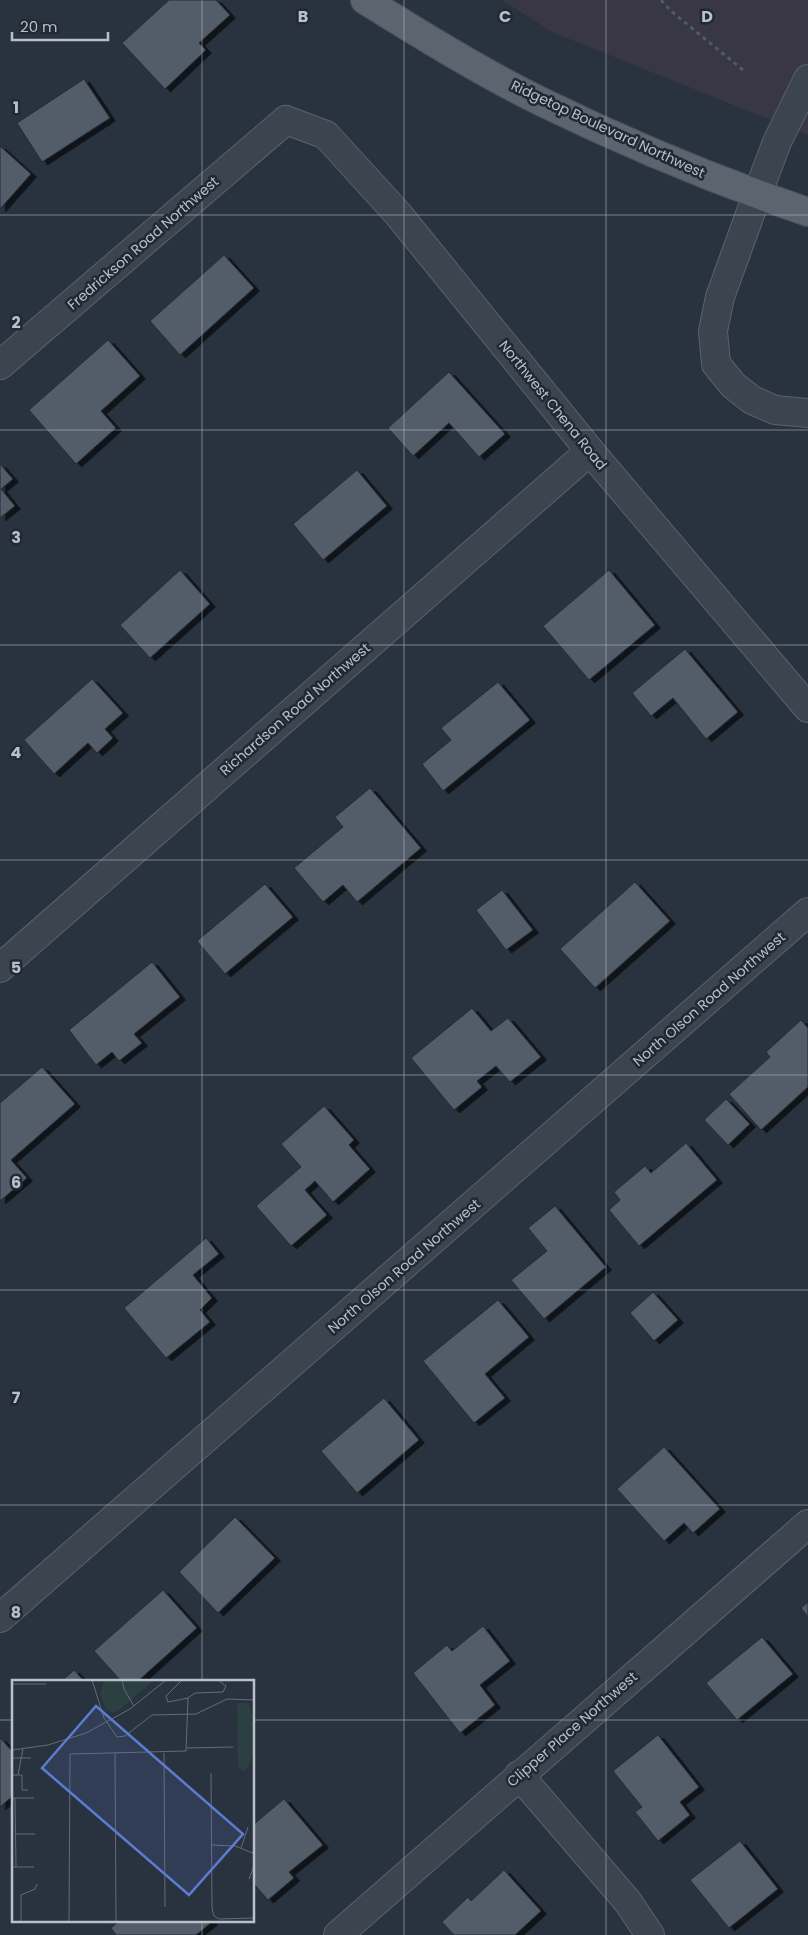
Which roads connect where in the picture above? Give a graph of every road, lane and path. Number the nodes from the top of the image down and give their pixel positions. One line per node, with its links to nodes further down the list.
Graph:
1 (365, 0): 6 (main road, Ridgetop Boulevard Northwest)
2 (661, 0): 3 (path)
3 (743, 70)
4 (808, 79): 6 (street)
5 (286, 120): 8 (street, Fredrickson Road Northwest); 10 (street, Northwest Chena Road)
6 (757, 194): 7 (main road, Ridgetop Boulevard Northwest); 9 (street)
7 (808, 212)
8 (0, 365)
9 (808, 413)
10 (590, 451): 11 (street, Northwest Chena Road); 13 (street, Richardson Road Northwest)
11 (808, 708)
12 (808, 912): 15 (street, North Olson Road Northwest)
13 (0, 968)
14 (808, 1524): 16 (street, Clipper Place Northwest)
15 (0, 1618)
16 (519, 1775): 17 (street, Clipper Place Northwest); 18 (street)
17 (338, 1935)
18 (650, 1935)

